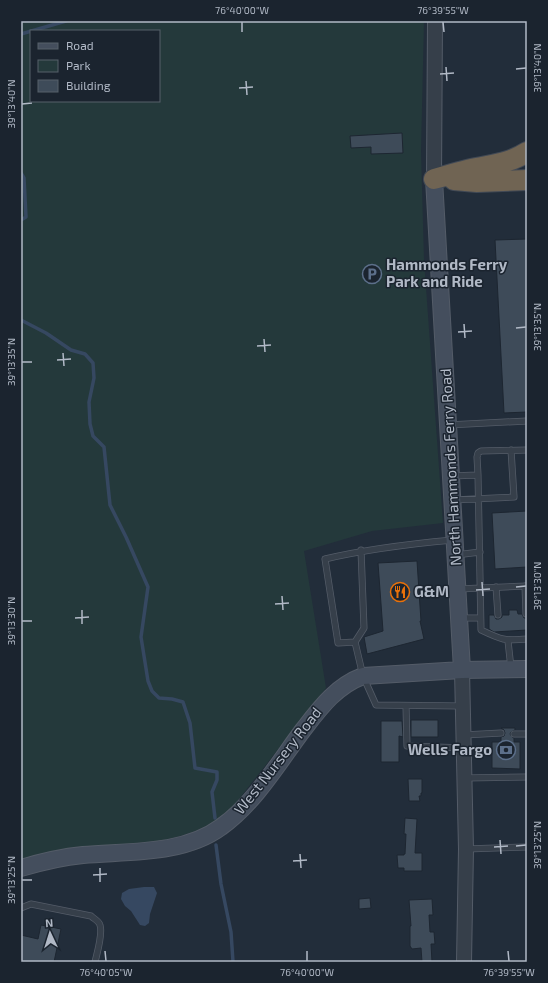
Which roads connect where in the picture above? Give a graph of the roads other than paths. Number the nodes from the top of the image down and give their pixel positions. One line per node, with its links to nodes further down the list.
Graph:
1 (435, 21): 3 (street, North Hammonds Ferry Road)
2 (527, 152): 3 (highway)
3 (434, 179): 4 (highway); 6 (main road, North Hammonds Ferry Road)
4 (527, 180)
5 (527, 421): 6 (lane)
6 (448, 425): 10 (main road, North Hammonds Ferry Road)
7 (511, 450): 8 (lane); 9 (lane); 11 (lane)
8 (527, 450)
9 (478, 475): 10 (lane); 11 (lane)
10 (451, 476): 12 (main road, North Hammonds Ferry Road)
11 (479, 499): 12 (lane); 15 (lane)
12 (453, 500): 13 (main road, North Hammonds Ferry Road)
13 (456, 548): 14 (lane); 15 (lane); 19 (main road, North Hammonds Ferry Road)
14 (361, 550): 28 (lane); 28 (lane)
15 (480, 552): 18 (lane)
16 (526, 586): 17 (lane); 20 (lane)
17 (496, 587): 18 (lane); 21 (lane)
18 (480, 588): 19 (lane); 23 (lane)
19 (458, 589): 22 (main road, North Hammonds Ferry Road)
20 (526, 614)
21 (498, 615)
22 (460, 618): 23 (lane); 30 (main road, North Hammonds Ferry Road)
23 (480, 618): 25 (lane)
24 (499, 631): 25 (lane)
25 (500, 639): 27 (lane)
26 (527, 639): 27 (lane)
27 (508, 641): 29 (lane)
28 (355, 642): 31 (lane)
29 (519, 669): 30 (main road, West Nursery Road)
30 (462, 670): 31 (main road, West Nursery Road); 33 (street, North Hammonds Ferry Road)
31 (363, 676): 32 (lane); 42 (main road, West Nursery Road)
32 (406, 706): 33 (lane); 37 (lane)
33 (464, 706): 37 (street, North Hammonds Ferry Road)
34 (501, 733): 37 (lane)
35 (514, 734): 36 (lane)
36 (527, 734)
37 (464, 742): 39 (street, North Hammonds Ferry Road)
38 (527, 777): 39 (lane)
39 (465, 778): 41 (street, North Hammonds Ferry Road)
40 (527, 847): 41 (lane)
41 (466, 849): 45 (street, North Hammonds Ferry Road)
42 (21, 868)
43 (21, 908): 44 (lane)
44 (95, 962)
45 (464, 962)

